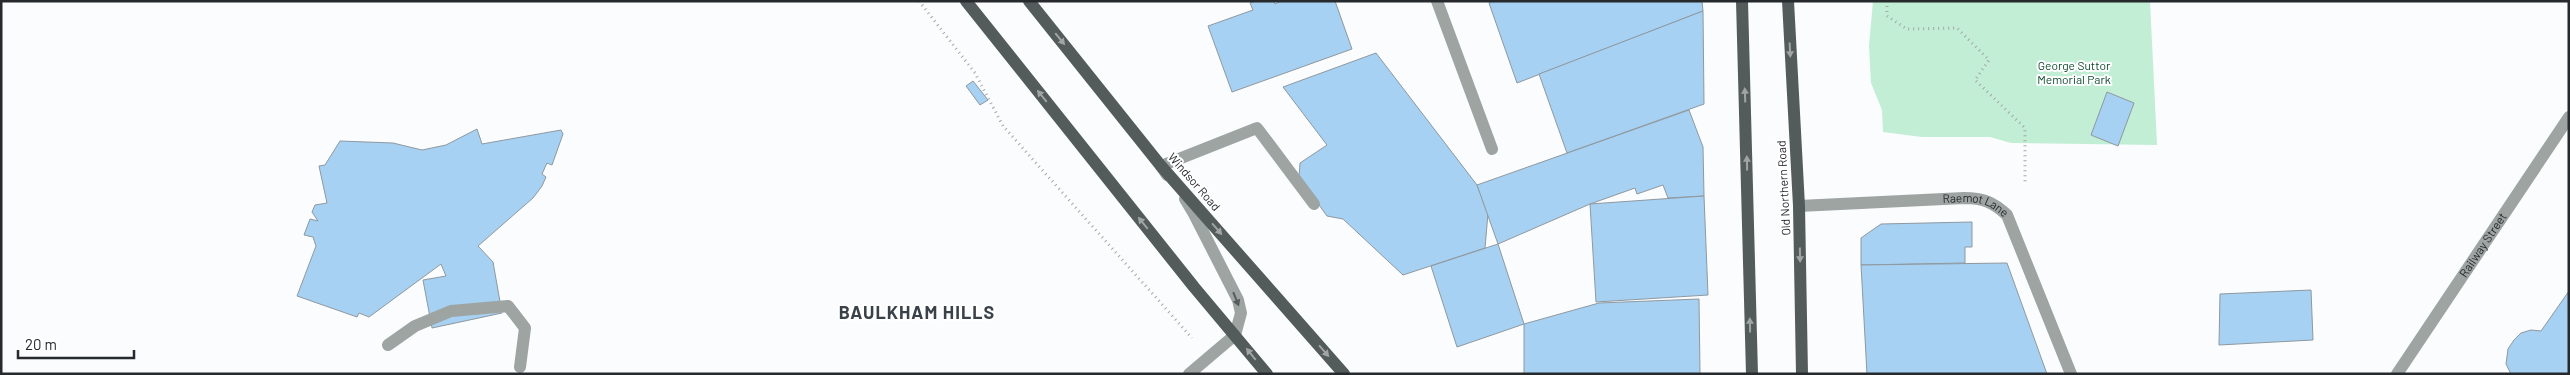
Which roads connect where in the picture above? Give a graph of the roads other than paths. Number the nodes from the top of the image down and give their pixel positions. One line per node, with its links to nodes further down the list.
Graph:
1 (966, 1): 11 (main road, one-way to 1)
2 (1029, 1): 8 (main road, Windsor Road, one-way to 8)
3 (1437, 1): 7 (street)
4 (1742, 1): 17 (main road, one-way to 4)
5 (1788, 1): 10 (main road, Old Northern Road, one-way to 10)
6 (2566, 126): 20 (street, Railway Street)
7 (1492, 149)
8 (1161, 166): 9 (street); 11 (street, one-way to 11); 16 (main road, Windsor Road, one-way to 16)
9 (1314, 204)
10 (1799, 206): 18 (main road, Old Northern Road, one-way to 18); 19 (street, Raemot Lane)
11 (1235, 335): 14 (street); 15 (main road, one-way to 11)
12 (388, 345): 13 (street)
13 (520, 367)
14 (1189, 374)
15 (1267, 374)
16 (1344, 374)
17 (1752, 374)
18 (1802, 374)
19 (2071, 374)
20 (2396, 374)

